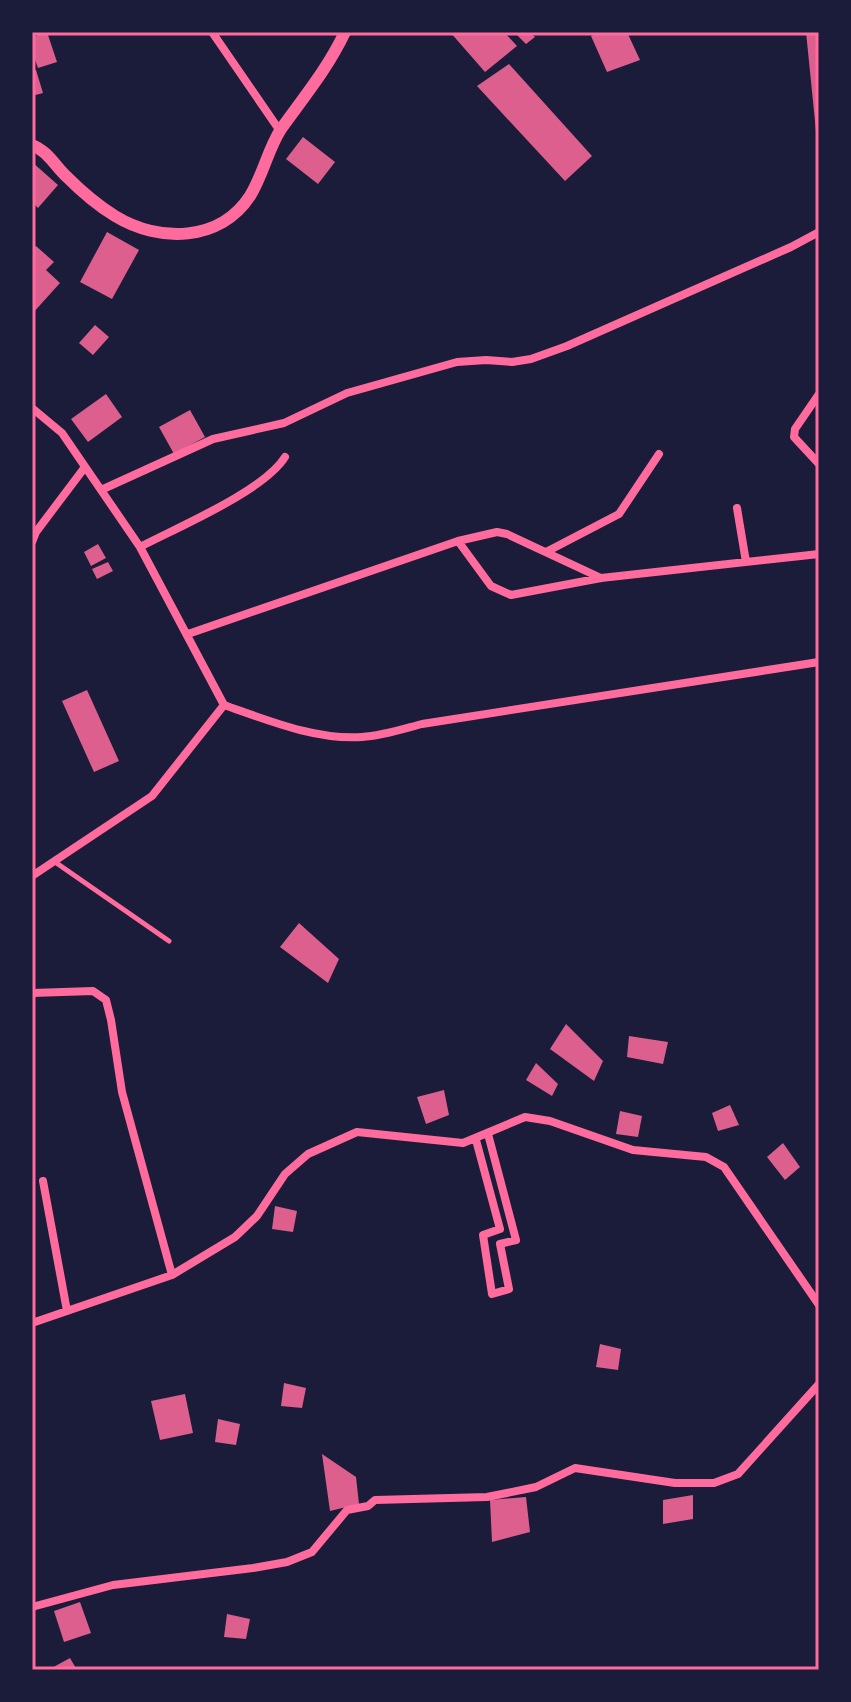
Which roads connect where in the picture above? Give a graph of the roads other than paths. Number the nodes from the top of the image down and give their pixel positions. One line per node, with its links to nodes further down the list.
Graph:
1 (212, 32): 3 (street)
2 (345, 32): 3 (street)
3 (280, 131): 4 (street)
4 (32, 145)
5 (819, 232): 12 (street)
6 (819, 394): 10 (street)
7 (32, 408): 11 (street)
8 (659, 454): 17 (street)
9 (285, 457): 16 (street)
10 (819, 464)
11 (85, 467): 12 (street); 15 (street)
12 (101, 490): 16 (street)
13 (737, 508): 19 (street)
14 (458, 541): 17 (street); 20 (street); 21 (street)
15 (32, 542)
16 (140, 547): 21 (street)
17 (546, 552): 20 (street)
18 (819, 554): 19 (street)
19 (746, 562): 20 (street)
20 (601, 578)
21 (188, 634): 23 (street)
22 (819, 662): 23 (street)
23 (224, 705): 24 (street)
24 (54, 861): 25 (street); 26 (lane)
25 (32, 876)
26 (169, 941)
27 (32, 993): 31 (street)
28 (488, 1134): 29 (street); 29 (street); 32 (street)
29 (476, 1140): 31 (street)
30 (43, 1181): 33 (street)
31 (172, 1275): 33 (street)
32 (819, 1305)
33 (67, 1311): 34 (street)
34 (32, 1323)
35 (819, 1384): 36 (street)
36 (32, 1607)

